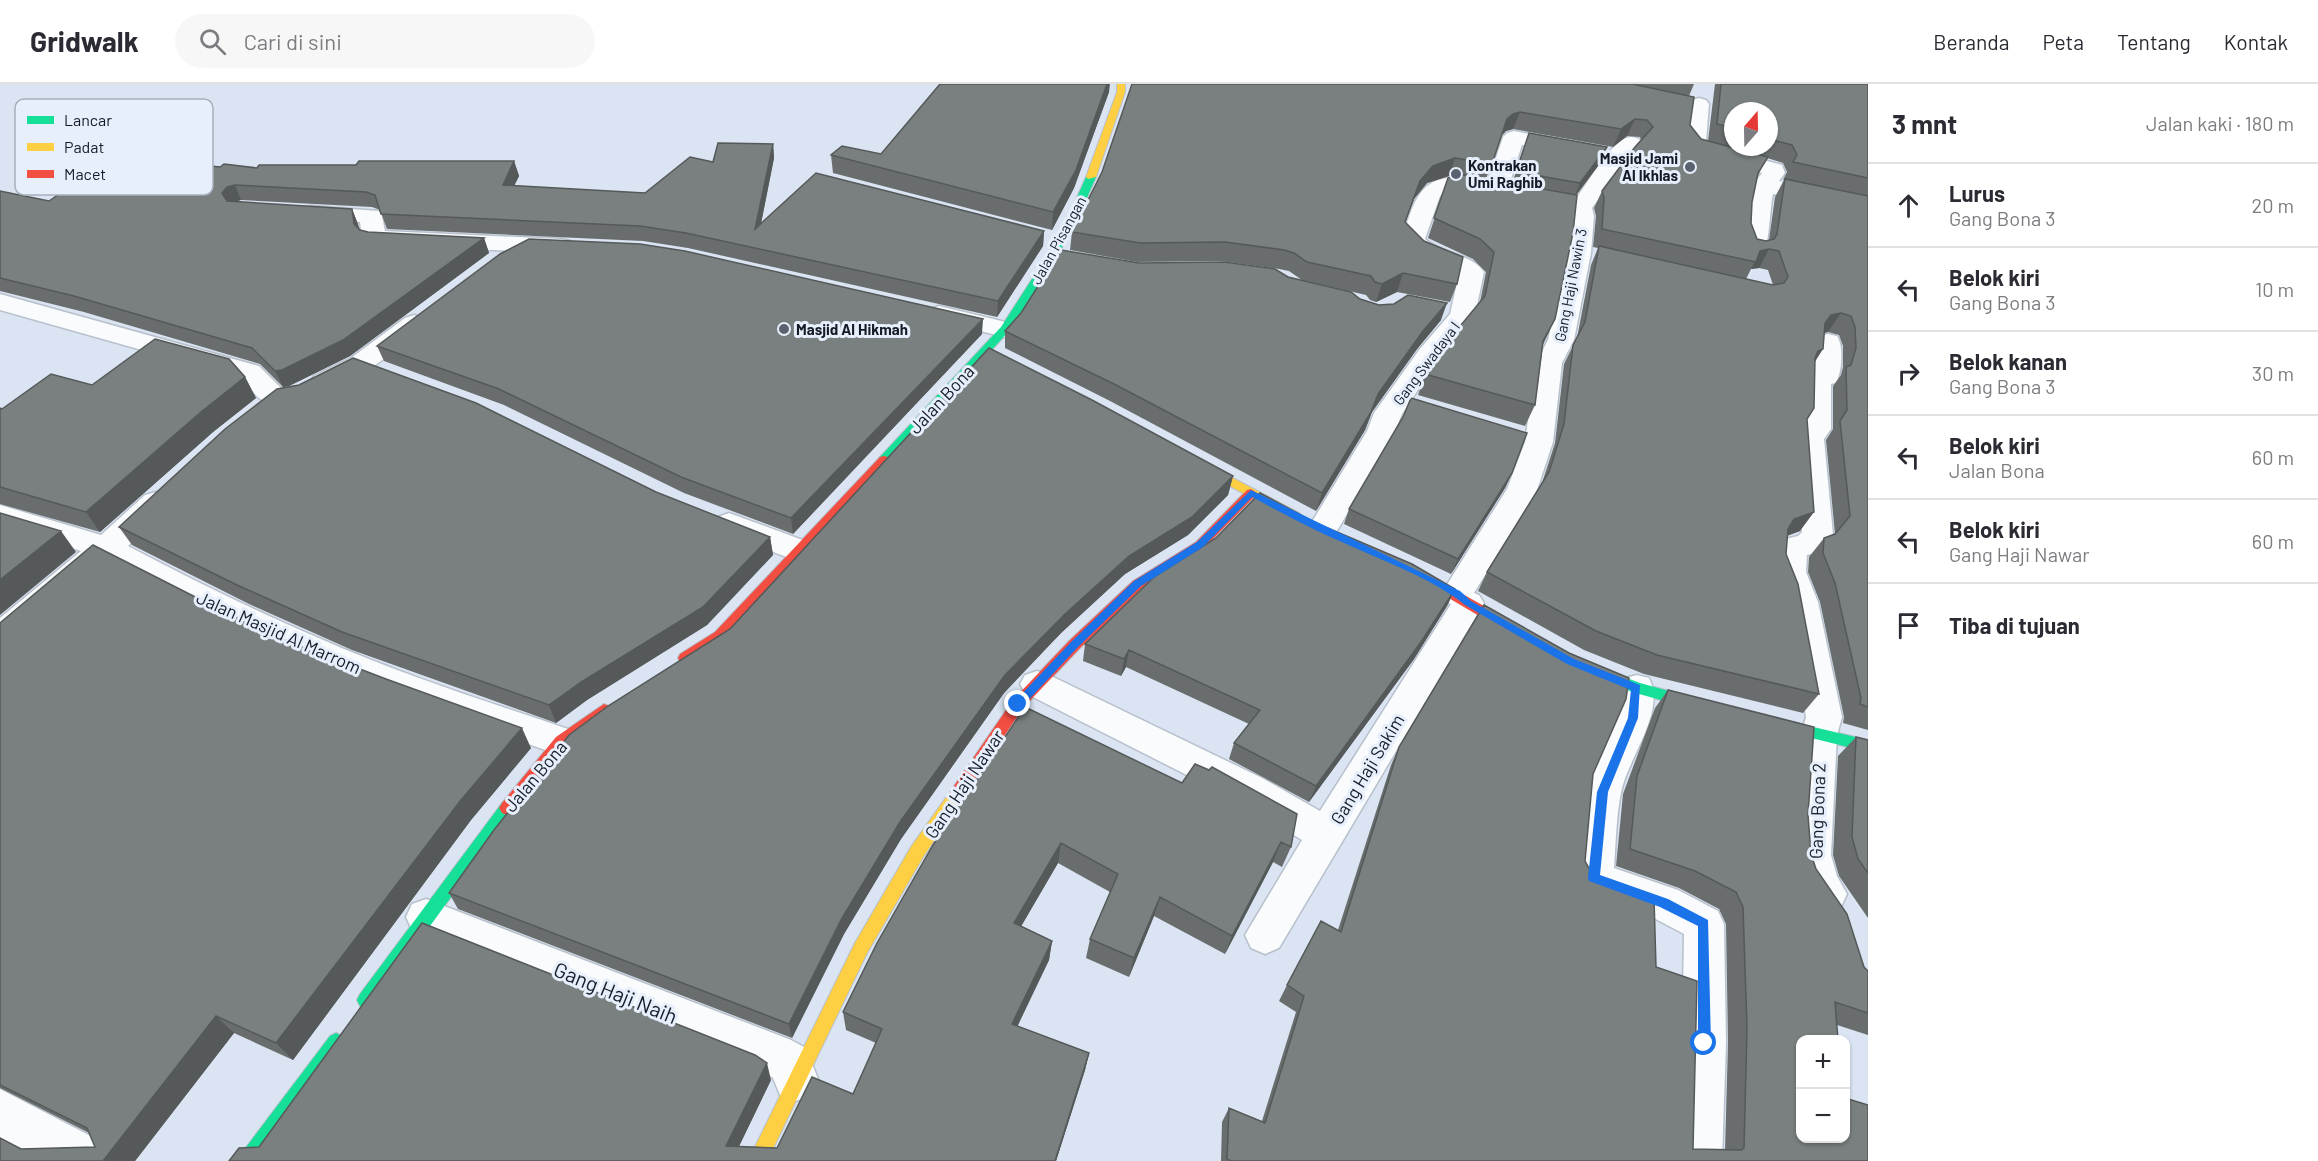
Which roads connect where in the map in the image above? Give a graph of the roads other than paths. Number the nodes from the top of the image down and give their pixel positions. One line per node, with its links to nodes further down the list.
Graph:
1 (1121, 84): 8 (street, Jalan Pisangan)
2 (1696, 98): 3 (street)
3 (1764, 185): 5 (street); 11 (street)
4 (1496, 192): 6 (street); 6 (street, Gang Haji Nawin 3); 27 (street, Gang Swadaya I)
5 (1868, 207)
6 (1581, 208): 31 (street, Gang Haji Nawin 3)
7 (289, 211): 9 (street)
8 (1052, 244): 12 (street); 17 (street, Jalan Pisangan)
9 (527, 246): 10 (street); 13 (street)
10 (587, 247)
11 (1755, 250)
12 (1081, 261)
13 (485, 269)
14 (0, 302): 20 (street)
15 (431, 309): 20 (street)
16 (922, 310): 17 (street)
17 (1005, 329): 19 (street, Jalan Pisangan)
18 (1828, 342): 41 (street, Gang Bona 2)
19 (989, 354): 29 (street, Jalan Bona)
20 (360, 364): 21 (street)
21 (390, 375)
22 (1181, 454): 24 (street)
23 (173, 486): 28 (street)
24 (1251, 493): 27 (street); 36 (street, Gang Haji Nawar)
25 (703, 514): 29 (street)
26 (0, 515): 28 (street, Jalan Masjid Al Marrom)
27 (1327, 532)
28 (106, 548): 32 (street); 42 (street, Jalan Masjid Al Marrom)
29 (797, 550): 35 (street, Jalan Bona)
30 (1397, 563): 31 (street)
31 (1462, 598): 33 (street); 44 (street, Gang Haji Sakim)
32 (0, 636)
33 (1533, 640)
34 (1571, 661): 37 (street)
35 (674, 665)
36 (1037, 684): 44 (street); 50 (street, Gang Haji Nawar)
37 (1636, 688): 39 (street); 55 (street)
38 (617, 701): 42 (street, Jalan Bona)
39 (1716, 709)
40 (1762, 721): 41 (street)
41 (1819, 735): 43 (street); 46 (street, Gang Bona 2)
42 (561, 741): 45 (street, Jalan Bona)
43 (1868, 746)
44 (1327, 835): 47 (street, Gang Haji Sakim)
45 (426, 917): 48 (street, Jalan Bona); 50 (street, Gang Haji Naih)
46 (1848, 922)
47 (1266, 935)
48 (360, 1009)
49 (346, 1028): 53 (street)
50 (796, 1079): 54 (street, Gang Haji Nawar)
51 (0, 1112): 52 (street)
52 (92, 1161)
53 (248, 1161)
54 (757, 1161)
55 (1699, 1161)

